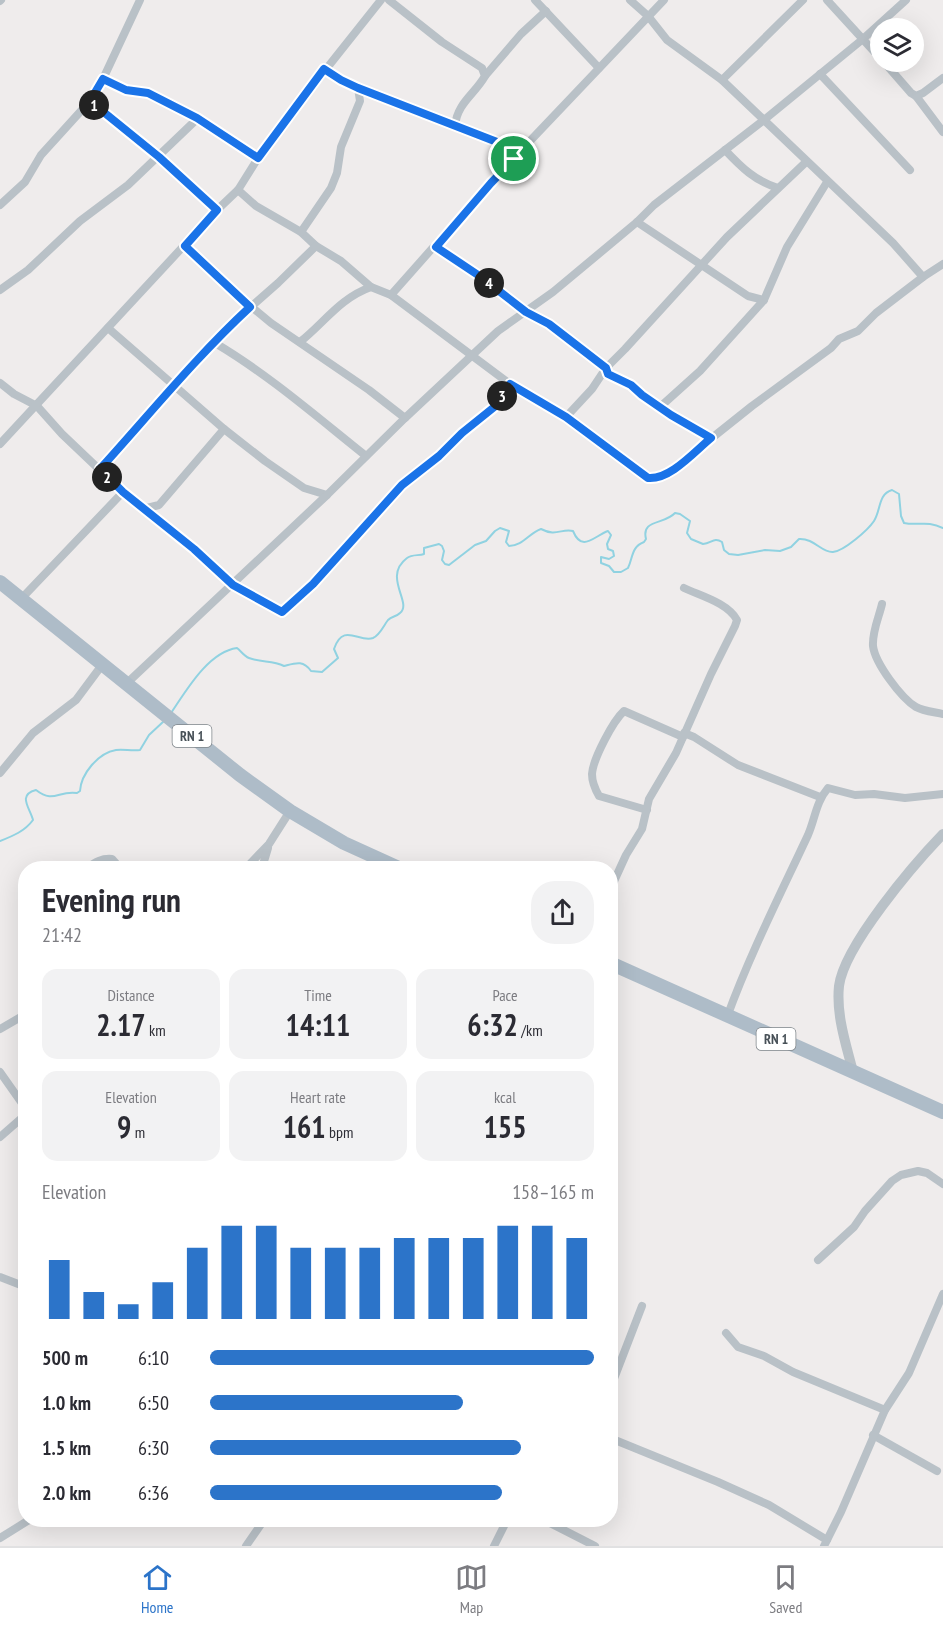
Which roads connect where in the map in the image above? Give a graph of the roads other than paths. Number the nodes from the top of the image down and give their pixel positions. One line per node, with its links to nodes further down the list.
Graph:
1 (140, 0): 20 (street)
2 (389, 0): 18 (street)
3 (535, 0): 10 (street)
4 (630, 0): 11 (street)
5 (664, 0): 11 (street)
6 (803, 0): 21 (street)
7 (827, 0): 12 (street)
8 (906, 0): 12 (street)
9 (375, 2): 15 (street)
10 (546, 11): 14 (street); 18 (street)
11 (648, 16): 14 (street); 21 (street)
12 (863, 39): 13 (street); 17 (street)
13 (870, 46)
14 (599, 68): 32 (street)
15 (324, 69): 22 (street); 31 (street)
16 (893, 72): 23 (street)
17 (820, 74): 26 (street); 34 (street)
18 (485, 76): 27 (street)
19 (943, 78): 23 (street)
20 (103, 79): 24 (street); 25 (street)
21 (722, 80): 26 (street)
22 (358, 88): 27 (street); 41 (street)
23 (916, 96): 28 (street)
24 (90, 101): 30 (street); 38 (street)
25 (197, 118): 30 (street); 31 (street)
26 (764, 120): 29 (street); 33 (street)
27 (455, 126): 32 (street)
28 (943, 132)
29 (725, 150): 36 (street); 40 (street)
30 (159, 157): 39 (street); 49 (street)
31 (258, 158): 37 (street)
32 (514, 159): 44 (street)
33 (806, 162): 35 (street); 36 (street)
34 (910, 170)
35 (827, 182): 47 (street); 51 (street)
36 (778, 188): 45 (street)
37 (238, 190): 39 (street); 41 (street)
38 (0, 204)
39 (217, 210): 42 (street)
40 (638, 222): 45 (street); 53 (street)
41 (301, 232): 43 (street)
42 (185, 246): 52 (street); 54 (street)
43 (316, 246): 48 (street); 52 (street)
44 (436, 247): 50 (street); 53 (street)
45 (703, 264): 51 (street); 58 (street)
46 (943, 264): 47 (street)
47 (923, 277): 67 (street)
48 (370, 287): 50 (street); 55 (street)
49 (0, 290)
50 (391, 295): 57 (street)
51 (764, 300): 63 (street)
52 (250, 307): 55 (street); 56 (street)
53 (526, 312): 57 (street); 58 (street)
54 (108, 328): 61 (street); 62 (street)
55 (300, 342): 65 (street)
56 (215, 343): 61 (street); 69 (street)
57 (473, 355): 60 (street); 65 (street)
58 (606, 368): 63 (street); 64 (street)
59 (0, 383): 62 (street)
60 (510, 384): 64 (street); 75 (street)
61 (174, 385): 66 (street); 70 (street)
62 (36, 406): 68 (street); 70 (street)
63 (660, 407): 67 (street)
64 (566, 417): 67 (street)
65 (405, 418): 69 (street)
66 (224, 429): 72 (street); 73 (street)
67 (711, 438)
68 (0, 444)
69 (366, 456): 72 (street)
70 (100, 469): 71 (street)
71 (123, 492): 73 (street); 77 (street)
72 (327, 495): 75 (street)
73 (143, 509): 75 (street)
74 (0, 582): 77 (main road, RN 1)
75 (233, 585): 80 (street)
76 (684, 588): 82 (street)
77 (21, 599): 79 (main road, RN 1)
78 (882, 604): 81 (street)
79 (102, 664): 80 (main road, RN 1); 83 (street)
80 (126, 684): 87 (main road, RN 1)
81 (943, 714)
82 (683, 735): 85 (street); 86 (street); 86 (street)
83 (0, 772)
84 (943, 794): 85 (street)
85 (820, 797): 97 (street)
86 (647, 810): 95 (street)
87 (290, 811): 89 (street); 94 (main road, RN 1)
88 (943, 834): 101 (street)
89 (269, 844): 92 (street); 93 (street)
90 (98, 861): 91 (street)
91 (114, 861)
92 (253, 861)
93 (264, 861)
94 (384, 861)
95 (618, 872)
96 (618, 967): 97 (main road, RN 1)
97 (727, 1017): 101 (main road, RN 1)
98 (18, 1019): 99 (street)
99 (0, 1029)
100 (0, 1072): 102 (street)
101 (853, 1072): 103 (main road, RN 1)
102 (18, 1099)
103 (943, 1112)
104 (18, 1121): 105 (street)
105 (0, 1137)
106 (943, 1184): 107 (street)
107 (818, 1260)
108 (0, 1277): 109 (street)
109 (18, 1284)
110 (943, 1294): 114 (street)
111 (642, 1306): 113 (street)
112 (726, 1334): 114 (street)
113 (618, 1368)
114 (885, 1410): 115 (street)
115 (873, 1435): 117 (street); 123 (street)
116 (618, 1441): 123 (street)
117 (937, 1471)
118 (18, 1527): 122 (street)
119 (259, 1527): 124 (street)
120 (504, 1527): 125 (street)
121 (558, 1527): 126 (street)
122 (0, 1538)
123 (826, 1543)
124 (246, 1546)
125 (494, 1546)
126 (595, 1546)

